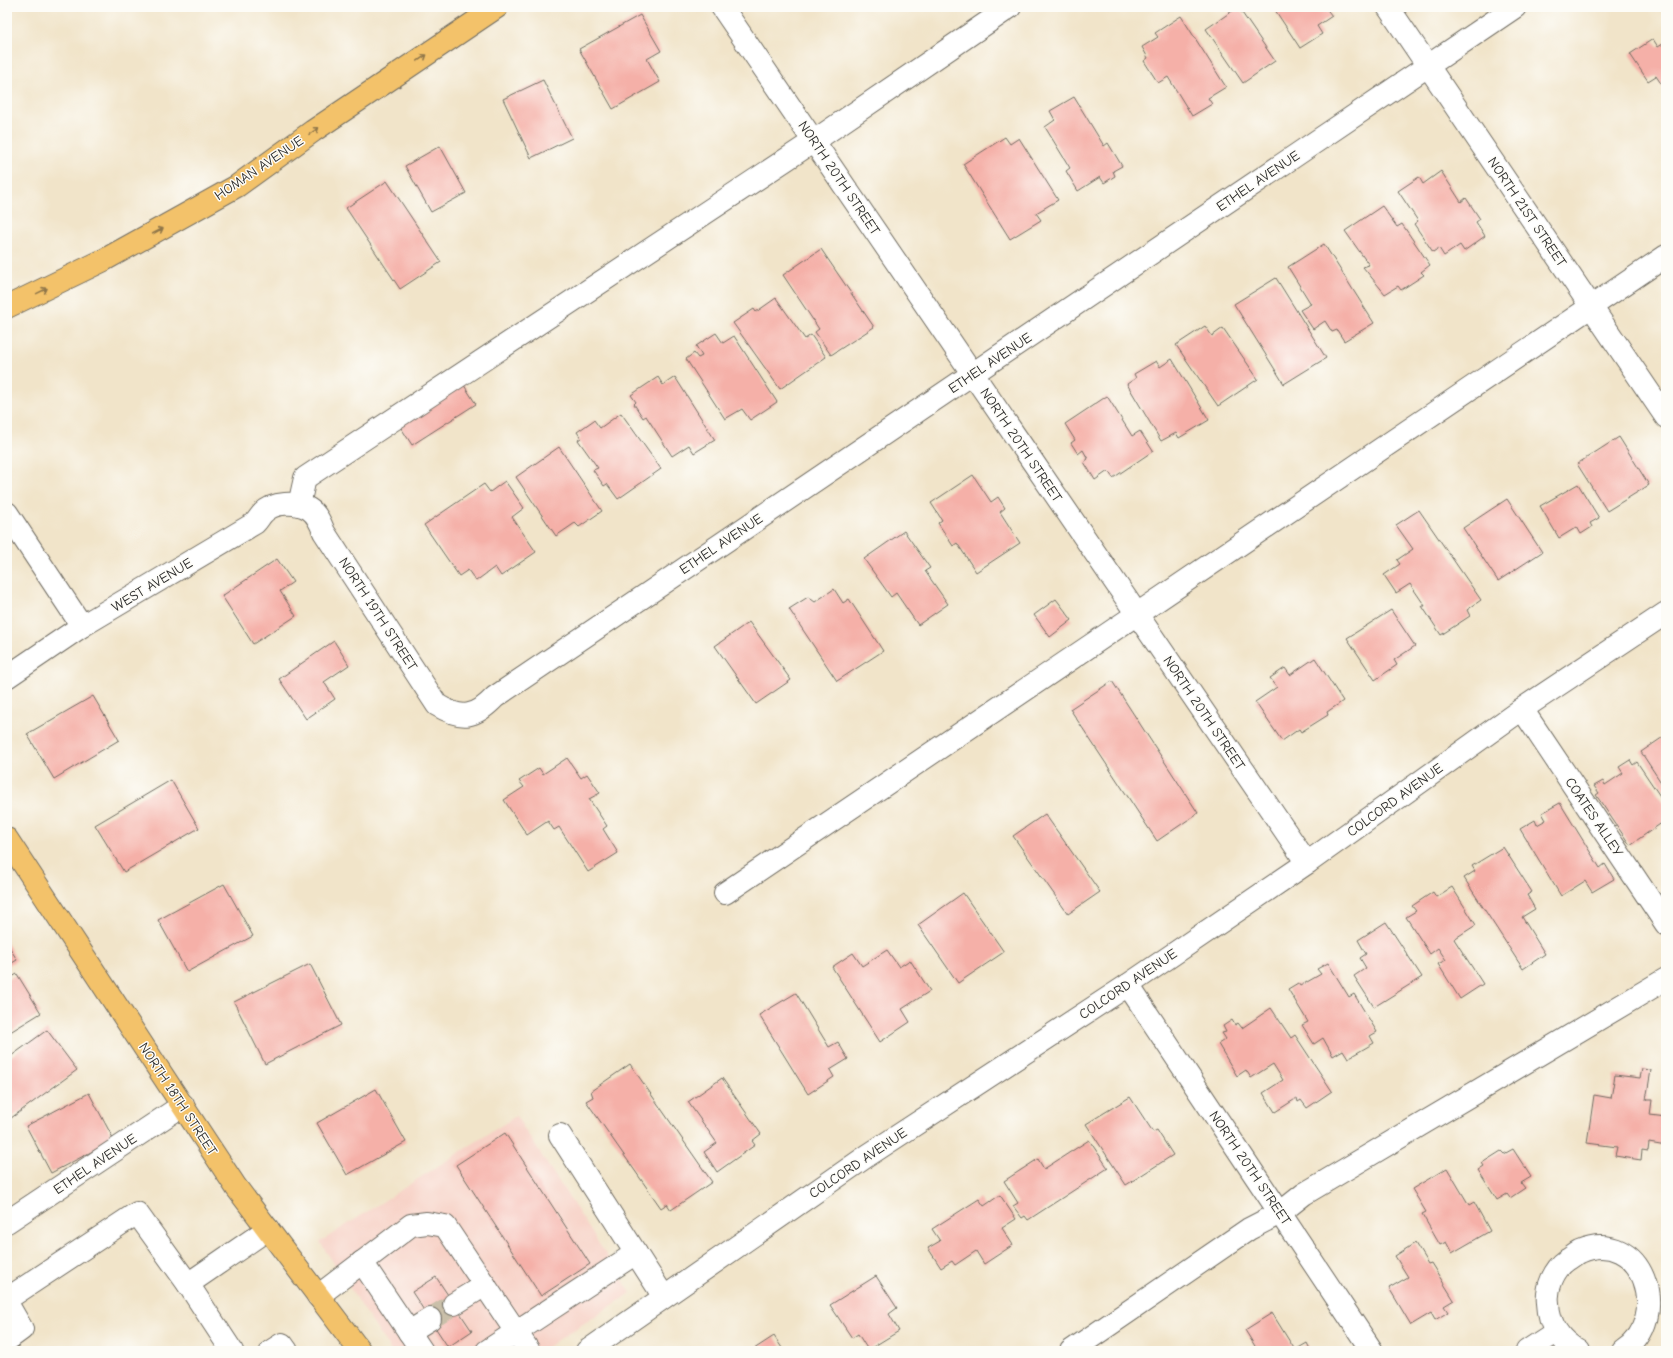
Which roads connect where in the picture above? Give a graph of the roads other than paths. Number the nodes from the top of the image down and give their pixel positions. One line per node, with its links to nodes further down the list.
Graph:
1 (497, 7): 9 (main road, HOMAN AVENUE, one-way to 1)
2 (722, 7): 7 (street, NORTH 20TH STREET)
3 (1010, 7): 7 (street)
4 (1388, 7): 6 (street, NORTH 21ST STREET)
5 (1516, 7): 6 (street, ETHEL AVENUE)
6 (1429, 66): 10 (street, NORTH 21ST STREET); 11 (street, ETHEL AVENUE)
7 (814, 141): 11 (street, NORTH 20TH STREET); 13 (street)
8 (1666, 256): 10 (street)
9 (7, 307)
10 (1591, 307): 12 (street, NORTH 21ST STREET); 16 (street)
11 (973, 374): 16 (street, NORTH 20TH STREET); 20 (street, ETHEL AVENUE)
12 (1666, 417)
13 (299, 505): 17 (street, WEST AVENUE); 20 (street, NORTH 19TH STREET)
14 (7, 513): 17 (street)
15 (1666, 613): 19 (street, COLCORD AVENUE)
16 (1137, 614): 22 (street, NORTH 20TH STREET); 23 (street)
17 (82, 626): 18 (street, WEST AVENUE)
18 (7, 677)
19 (1522, 709): 22 (street, COLCORD AVENUE); 24 (street, COATES ALLEY)
20 (463, 715)
21 (7, 839): 27 (main road, NORTH 18TH STREET)
22 (1307, 863): 26 (street, COLCORD AVENUE)
23 (725, 893)
24 (1666, 924)
25 (1666, 979): 29 (street)
26 (1128, 985): 29 (street, NORTH 20TH STREET); 37 (street, COLCORD AVENUE)
27 (183, 1105): 30 (street, ETHEL AVENUE); 31 (main road, NORTH 18TH STREET)
28 (560, 1135): 32 (street)
29 (1280, 1213): 53 (street); 54 (street, NORTH 20TH STREET)
30 (7, 1222)
31 (268, 1229): 34 (street); 36 (main road, NORTH 18TH STREET)
32 (636, 1253): 37 (street); 42 (street)
33 (362, 1262): 35 (street); 36 (street); 45 (street)
34 (188, 1284): 38 (street); 46 (street)
35 (485, 1285): 40 (street); 42 (street)
36 (318, 1296): 49 (main road, NORTH 18TH STREET)
37 (664, 1298): 52 (street, COLCORD AVENUE)
38 (7, 1299)
39 (7, 1303): 44 (street)
40 (454, 1304)
41 (430, 1319): 45 (street)
42 (516, 1332): 50 (street); 51 (street)
43 (1556, 1332): 55 (street); 56 (street); 57 (street)
44 (7, 1340)
45 (413, 1344)
46 (232, 1351)
47 (271, 1351): 48 (street)
48 (287, 1351)
49 (360, 1351)
50 (487, 1351)
51 (528, 1351)
52 (587, 1351)
53 (1071, 1351)
54 (1372, 1351)
55 (1527, 1351)
56 (1579, 1351)
57 (1623, 1351)

